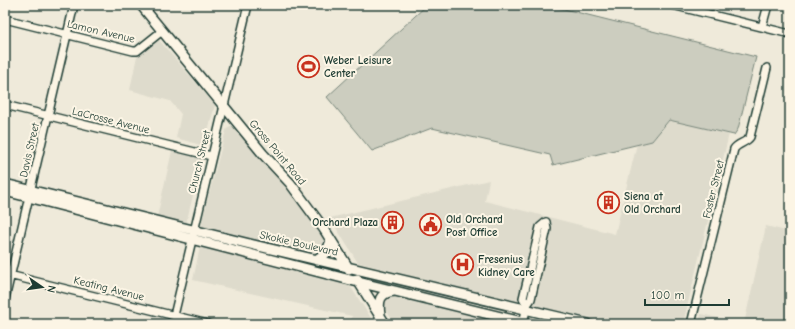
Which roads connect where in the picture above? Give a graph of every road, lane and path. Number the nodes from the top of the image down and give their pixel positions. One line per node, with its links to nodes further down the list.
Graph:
1 (74, 5): 9 (street, Davis Street)
2 (141, 5): 8 (main road, Gross Point Road)
3 (248, 5): 13 (street, Church Street)
4 (672, 5): 7 (street)
5 (768, 5): 7 (street)
6 (5, 19): 9 (street, Lamon Avenue)
7 (762, 27): 10 (street)
8 (162, 31): 9 (street, Lamon Avenue); 13 (main road, Gross Point Road)
9 (67, 34): 14 (street, Davis Street)
10 (790, 34)
11 (767, 68): 34 (street, Foster Street)
12 (5, 105): 14 (street, LaCrosse Avenue)
13 (224, 105): 15 (street, Church Street); 20 (main road, Gross Point Road)
14 (48, 115): 15 (street, LaCrosse Avenue); 18 (street, Davis Street)
15 (211, 156): 19 (street, Church Street)
16 (5, 184): 18 (main road, Skokie Boulevard)
17 (5, 191): 18 (main road, Skokie Boulevard)
18 (30, 194): 19 (main road, Skokie Boulevard); 23 (street, Davis Street)
19 (192, 234): 21 (main road, Skokie Boulevard); 24 (main road, Skokie Boulevard); 28 (street, Church Street)
20 (331, 241): 21 (main road); 22 (main road, Gross Point Road)
21 (316, 260): 22 (main road, Skokie Boulevard)
22 (348, 268): 24 (main road, Gross Point Road); 27 (main road, Skokie Boulevard)
23 (8, 274): 26 (street, Davis Street); 28 (street, Keating Avenue)
24 (358, 282): 25 (main road, Skokie Boulevard); 29 (main road, Gross Point Road)
25 (395, 291): 29 (main road); 30 (main road, Skokie Boulevard)
26 (5, 300)
27 (526, 307): 27 (street); 30 (street); 33 (main road, Skokie Boulevard)
28 (174, 316): 31 (street, Church Street); 32 (street, Keating Avenue)
29 (382, 320)
30 (525, 323)
31 (172, 324)
32 (208, 324)
33 (588, 324)
34 (691, 324)

